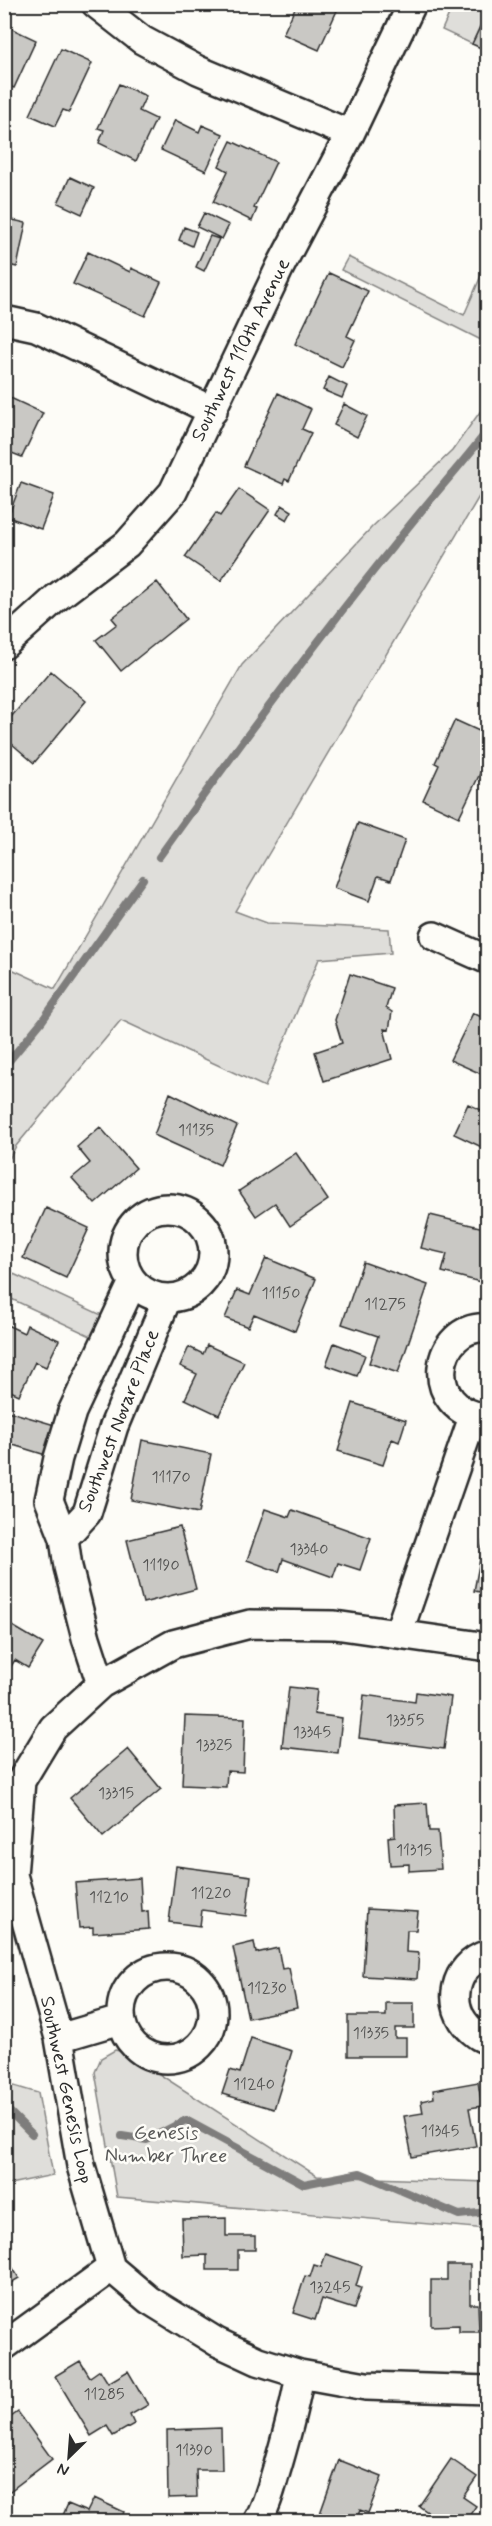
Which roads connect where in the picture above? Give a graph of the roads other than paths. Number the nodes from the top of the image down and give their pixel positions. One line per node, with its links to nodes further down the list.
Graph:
1 (96, 4): 3 (street)
2 (412, 4): 3 (street, Southwest 110th Avenue)
3 (350, 134): 5 (street, Southwest 110th Avenue)
4 (4, 320): 5 (street)
5 (213, 411): 6 (street, Southwest 110th Avenue)
6 (4, 645)
7 (434, 936): 8 (street)
8 (488, 960)
9 (133, 1282): 10 (street); 10 (street); 13 (street, Southwest Novare Place)
10 (167, 1299): 13 (street, Southwest Novare Place)
11 (488, 1328): 12 (street)
12 (480, 1418): 14 (street)
13 (64, 1538): 16 (street, Southwest Novare Place)
14 (398, 1634): 15 (street, Southwest Genesis Loop); 16 (street, Southwest Genesis Loop)
15 (488, 1647)
16 (100, 1684): 17 (street, Southwest Genesis Loop)
17 (9, 1875): 20 (street, Southwest Genesis Loop)
18 (488, 1954): 21 (street)
19 (120, 2020): 20 (street)
20 (59, 2038): 22 (street, Southwest Genesis Loop)
21 (488, 2040)
22 (111, 2268): 23 (street); 24 (street)
23 (4, 2346)
24 (300, 2374): 25 (street); 26 (street)
25 (488, 2390)
26 (257, 2522)

